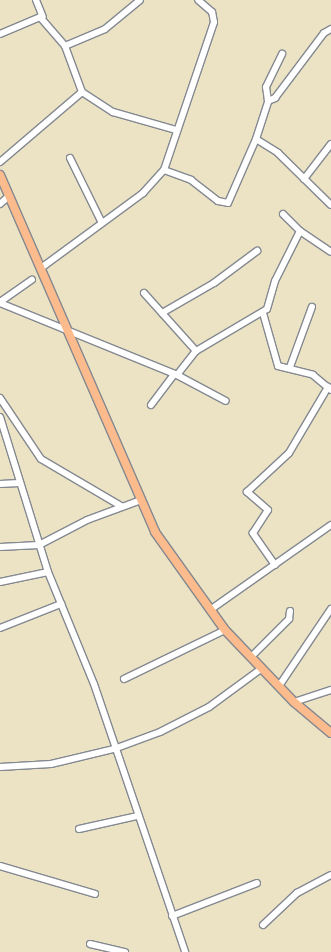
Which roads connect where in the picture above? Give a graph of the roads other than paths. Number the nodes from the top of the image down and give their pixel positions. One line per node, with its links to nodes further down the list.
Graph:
1 (36, 0): 4 (street)
2 (140, 0): 7 (street)
3 (198, 0): 11 (street)
4 (43, 17): 6 (street); 7 (street)
5 (331, 29): 10 (street)
6 (0, 34)
7 (64, 46): 9 (street)
8 (282, 54): 10 (street)
9 (82, 92): 11 (street); 15 (street)
10 (268, 101): 12 (street)
11 (176, 130): 16 (street)
12 (256, 140): 16 (street); 18 (street)
13 (331, 144): 18 (street)
14 (70, 158): 23 (street)
15 (0, 162)
16 (164, 170): 23 (street)
17 (0, 175): 19 (main road)
18 (304, 179): 21 (street)
19 (9, 196): 20 (street); 27 (main road)
20 (0, 204)
21 (331, 204)
22 (283, 214): 24 (street)
23 (101, 221): 27 (street)
24 (300, 231): 26 (street); 33 (street)
25 (257, 251): 32 (street)
26 (331, 252)
27 (41, 268): 34 (main road)
28 (32, 280): 30 (street)
29 (144, 293): 32 (street)
30 (0, 303): 34 (street)
31 (312, 307): 36 (street)
32 (162, 313): 35 (street)
33 (263, 313): 35 (street); 36 (street)
34 (68, 331): 37 (street); 45 (main road)
35 (196, 351): 37 (street)
36 (290, 367): 38 (street)
37 (175, 375): 40 (street); 41 (street)
38 (330, 389): 50 (street)
39 (0, 398): 46 (street)
40 (226, 401)
41 (151, 405)
42 (0, 417): 43 (street)
43 (19, 483): 44 (street); 48 (street)
44 (0, 484)
45 (140, 500): 46 (street); 55 (main road)
46 (121, 506): 48 (street)
47 (331, 524): 50 (street)
48 (39, 545): 49 (street); 51 (street)
49 (0, 547)
50 (276, 565): 55 (street)
51 (48, 572): 52 (street); 53 (street)
52 (0, 582)
53 (61, 604): 57 (street); 66 (street)
54 (331, 609): 62 (street)
55 (210, 610): 58 (main road)
56 (290, 611): 59 (street)
57 (0, 628)
58 (225, 630): 59 (main road); 61 (street)
59 (251, 657): 60 (main road)
60 (261, 669): 62 (main road); 66 (street)
61 (124, 679)
62 (279, 686): 64 (main road)
63 (331, 690): 64 (street)
64 (294, 702): 65 (main road)
65 (331, 733)
66 (114, 749): 67 (street); 68 (street)
67 (0, 767)
68 (136, 816): 69 (street); 74 (street)
69 (79, 829)
70 (0, 866): 73 (street)
71 (331, 875): 75 (street)
72 (257, 882): 74 (street)
73 (95, 894)
74 (172, 916): 78 (street)
75 (263, 925)
76 (90, 944): 77 (street)
77 (125, 952)
78 (185, 952)

